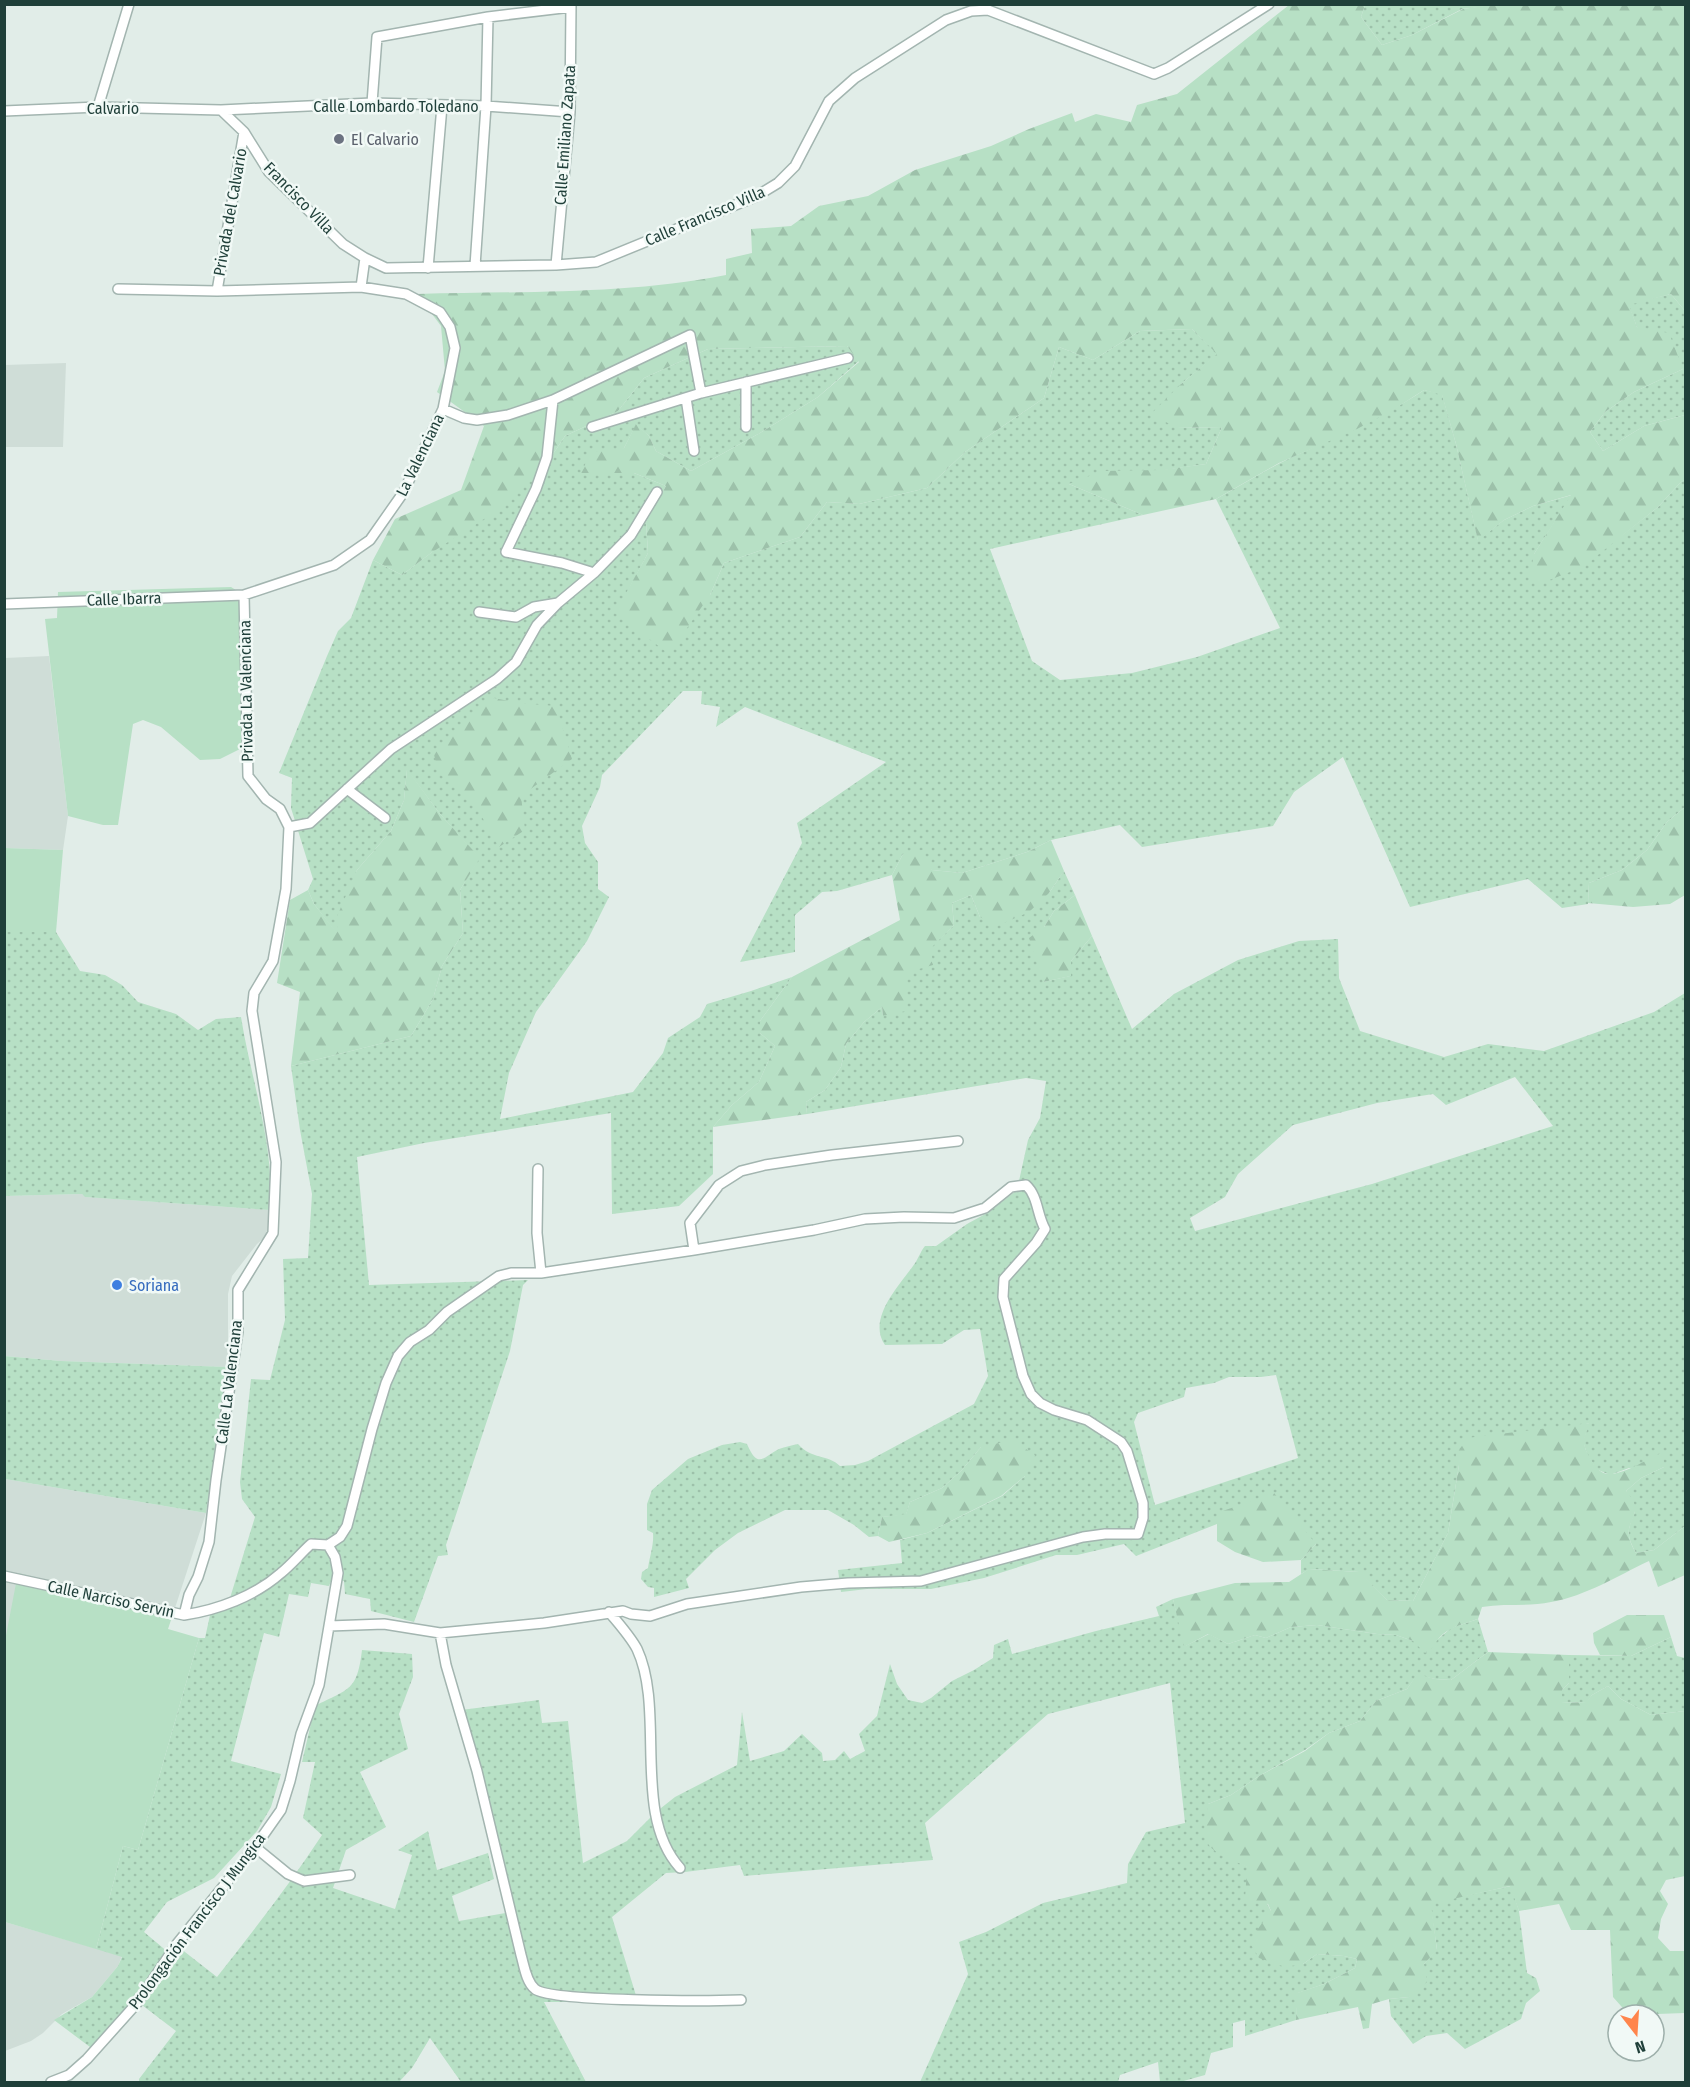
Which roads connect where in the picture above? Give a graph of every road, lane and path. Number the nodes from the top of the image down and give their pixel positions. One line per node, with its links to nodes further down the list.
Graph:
1 (129, 4): 8 (street)
2 (1269, 4): 14 (street, Calle Francisco Villa)
3 (571, 6): 4 (street); 11 (street, Calle Emiliano Zapata)
4 (488, 17): 5 (street); 7 (street)
5 (372, 103): 6 (street, Calle Lombardo Toledano); 9 (street, Calle Lombardo Toledano)
6 (442, 106): 7 (street, Calle Lombardo Toledano); 16 (street)
7 (486, 106): 11 (street, Calle Lombardo Toledano); 15 (street)
8 (98, 107): 9 (street, Calvario); 10 (street, Calvario)
9 (221, 110): 12 (street, Francisco Villa)
10 (4, 111)
11 (570, 112): 14 (street, Calle Emiliano Zapata)
12 (244, 132): 13 (street, Francisco Villa); 19 (street, Privada del Calvario)
13 (364, 258): 16 (street, Calle Francisco Villa); 17 (street)
14 (556, 265): 15 (street, Calle Francisco Villa)
15 (475, 266): 16 (street, Calle Francisco Villa)
16 (428, 268)
17 (361, 287): 19 (street); 25 (street, La Valenciana)
18 (118, 289): 19 (street)
19 (217, 291)
20 (848, 358): 21 (street)
21 (746, 382): 22 (street); 27 (street)
22 (700, 393): 23 (street); 24 (street)
23 (686, 398): 26 (street); 28 (street)
24 (553, 400): 25 (street); 30 (street)
25 (442, 409): 31 (street, La Valenciana)
26 (592, 427)
27 (746, 427)
28 (694, 451)
29 (657, 492): 30 (street)
30 (594, 573): 32 (street)
31 (244, 595): 33 (street, Calle Ibarra); 37 (street, Privada La Valenciana)
32 (558, 603): 34 (street); 35 (street)
33 (4, 604)
34 (478, 612)
35 (347, 789): 36 (street); 37 (street)
36 (385, 818)
37 (289, 827): 45 (street, Calle La Valenciana)
38 (958, 1141): 40 (street)
39 (538, 1169): 41 (street)
40 (694, 1250): 41 (street); 44 (street)
41 (541, 1273): 42 (street)
42 (328, 1545): 45 (street, Calle Narciso Servin); 46 (street)
43 (4, 1576): 45 (street, Calle Narciso Servin)
44 (609, 1612): 47 (street); 49 (street)
45 (184, 1615)
46 (329, 1626): 47 (street); 48 (street, Prolongación Francisco J Mungica)
47 (440, 1633): 51 (street)
48 (255, 1847): 50 (street); 52 (street, Prolongación Francisco J Mungica)
49 (680, 1868)
50 (350, 1875)
51 (741, 2000)
52 (69, 2076): 53 (street, Prolongación Francisco J Mungica); 54 (street)
53 (51, 2082)
54 (78, 2082)

